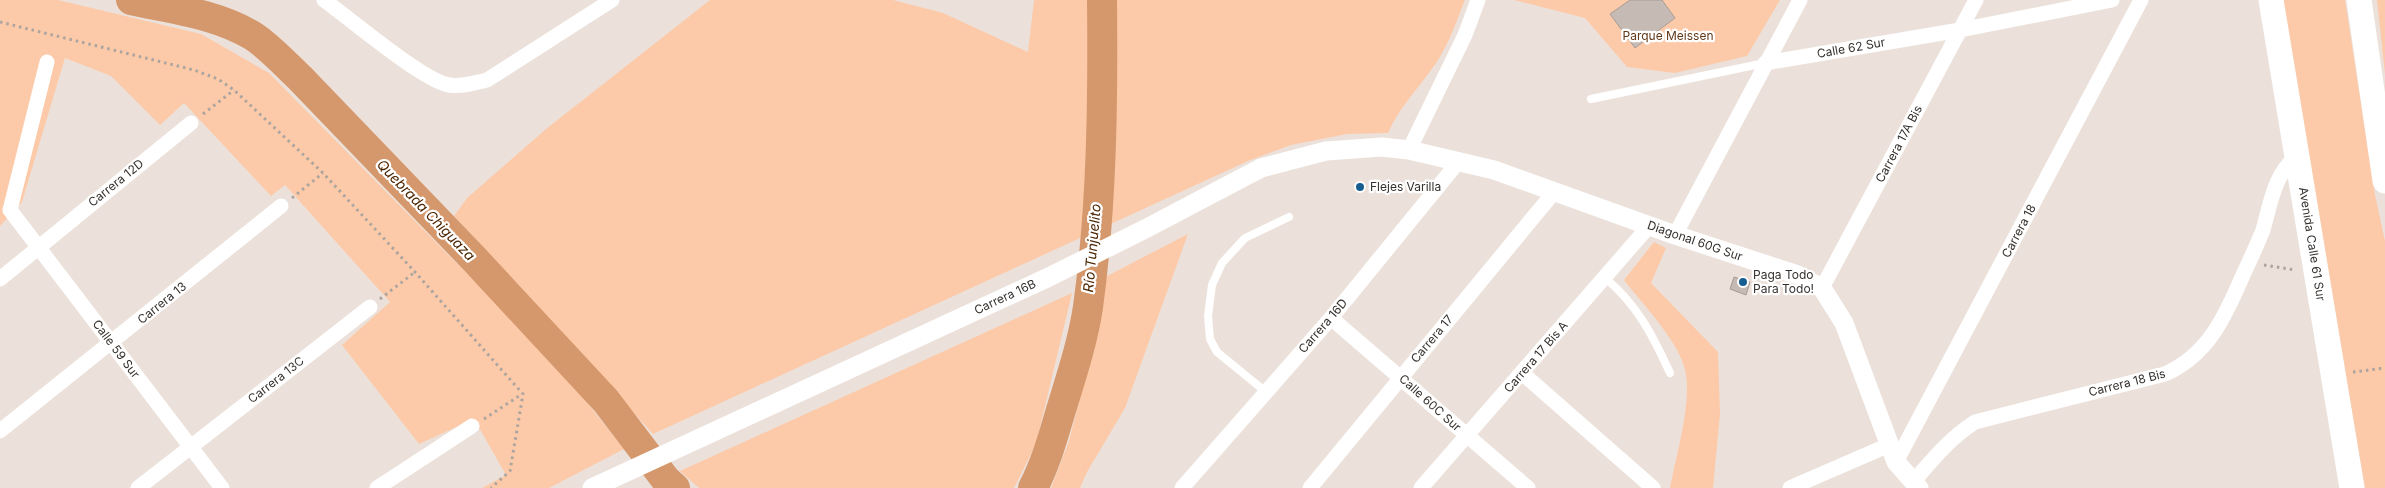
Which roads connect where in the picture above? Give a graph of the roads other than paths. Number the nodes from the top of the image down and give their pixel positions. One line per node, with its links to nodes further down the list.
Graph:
1 (324, 0): 2 (street)
2 (612, 0)
3 (1478, 0): 15 (street)
4 (1800, 0): 12 (street)
5 (1976, 0): 10 (street, Carrera 17A Bis)
6 (2112, 0): 10 (street, Calle 62 Sur)
7 (2141, 0): 40 (street, Carrera 18)
8 (2271, 0): 16 (highway, Avenida Calle 61 Sur)
9 (2359, 0): 18 (highway)
10 (1960, 30): 12 (street, Calle 62 Sur); 27 (street, Carrera 17A Bis)
11 (47, 62): 24 (street, Calle 59 Sur)
12 (1765, 63): 13 (lane, Calle 62 Sur); 23 (street)
13 (1591, 99)
14 (191, 123): 24 (street, Carrera 12D)
15 (1409, 150): 17 (street, Diagonal 60G Sur); 41 (street, Carrera 16B)
16 (2298, 155): 42 (street, Carrera 18 Bis); 52 (highway, Avenida Calle 61 Sur)
17 (1459, 161): 19 (street, Diagonal 60G Sur); 29 (street, Carrera 16D)
18 (2385, 181)
19 (1555, 191): 22 (street, Diagonal 60G Sur); 33 (street, Carrera 17)
20 (281, 206): 30 (street, Carrera 13)
21 (1289, 217): 34 (lane)
22 (1650, 225): 23 (street, Diagonal 60G Sur); 25 (street, Carrera 17 Bis A)
23 (1675, 235): 27 (street, Diagonal 60G Sur)
24 (37, 246): 26 (street, Carrera 12D); 30 (street, Calle 59 Sur)
25 (1604, 278): 31 (street, Carrera 17 Bis A); 32 (lane)
26 (0, 279)
27 (1822, 288): 38 (street, Diagonal 60G Sur)
28 (370, 307): 39 (street, Carrera 13C)
29 (1332, 318): 33 (street, Calle 60C Sur); 34 (street, Carrera 16D)
30 (112, 343): 36 (street, Carrera 13); 39 (street, Calle 59 Sur)
31 (1522, 372): 37 (street, Carrera 17 Bis A); 50 (street)
32 (1670, 373)
33 (1400, 377): 37 (street, Calle 60C Sur); 47 (street, Carrera 17)
34 (1266, 392): 46 (street, Carrera 16D)
35 (472, 426): 45 (street)
36 (0, 431)
37 (1466, 436): 48 (street, Carrera 17 Bis A); 49 (street, Calle 60C Sur)
38 (1889, 445): 40 (street, Diagonal 60G Sur); 51 (street)
39 (190, 447): 43 (street, Carrera 13C); 44 (street, Calle 59 Sur)
40 (1896, 462): 42 (street, Diagonal 60G Sur)
41 (600, 484)
42 (1916, 485)
43 (138, 488)
44 (222, 488)
45 (377, 488)
46 (1182, 488)
47 (1310, 488)
48 (1420, 488)
49 (1528, 488)
50 (1653, 488)
51 (1790, 488)
52 (2352, 488)

